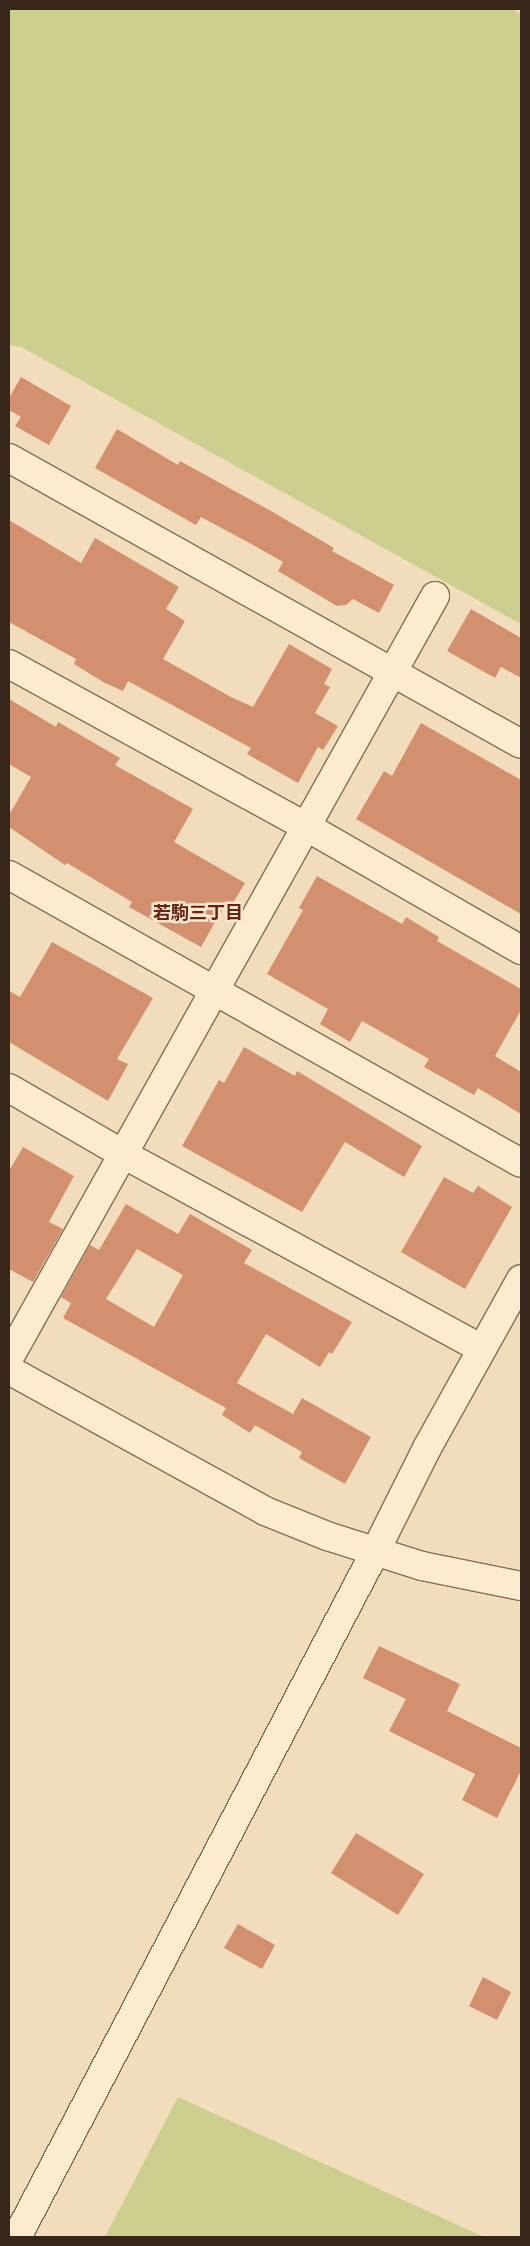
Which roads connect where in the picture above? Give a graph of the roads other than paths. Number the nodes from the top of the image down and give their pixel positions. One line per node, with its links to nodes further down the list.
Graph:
1 (9, 458): 4 (street)
2 (435, 596): 4 (street)
3 (9, 664): 6 (street)
4 (394, 672): 5 (street); 6 (street)
5 (521, 744)
6 (308, 827): 8 (street); 9 (street)
7 (9, 875): 9 (street)
8 (521, 950)
9 (215, 990): 11 (street); 12 (street)
10 (9, 1088): 11 (street)
11 (123, 1154): 14 (street); 15 (street)
12 (521, 1163)
13 (521, 1278): 14 (street)
14 (481, 1348): 17 (street)
15 (9, 1358)
16 (9, 1370): 17 (street)
17 (375, 1552): 18 (street); 19 (street)
18 (521, 1586)
19 (17, 2237)

